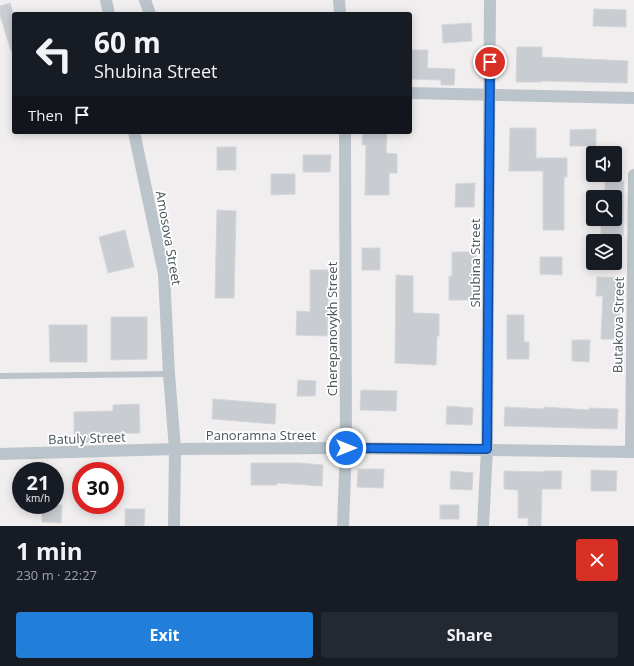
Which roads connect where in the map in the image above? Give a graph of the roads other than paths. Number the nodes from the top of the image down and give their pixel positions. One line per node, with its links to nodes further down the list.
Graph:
1 (106, 0): 5 (street)
2 (145, 0): 6 (street)
3 (339, 0): 7 (street)
4 (490, 0): 9 (street, Shubina Street)
5 (109, 12)
6 (149, 12)
7 (340, 12)
8 (412, 93): 9 (street)
9 (490, 93): 10 (street); 18 (street, Shubina Street)
10 (634, 98)
11 (134, 134): 14 (street, Amosova Street)
12 (345, 134): 16 (street, Cherepanovykh Street)
13 (634, 175): 19 (street, Butakova Street)
14 (169, 374): 15 (lane); 17 (street, Amosova Street)
15 (0, 376)
16 (346, 448): 17 (street, Panoramna Street); 18 (street, Panoramna Street); 22 (street, Cherepanovykh Street)
17 (175, 449): 20 (street, Batuly Street); 21 (street, Amosova Street)
18 (487, 449): 19 (street, Panoramna Street); 23 (street, Shubina Street)
19 (632, 452)
20 (0, 454)
21 (174, 526)
22 (343, 526)
23 (483, 526)

